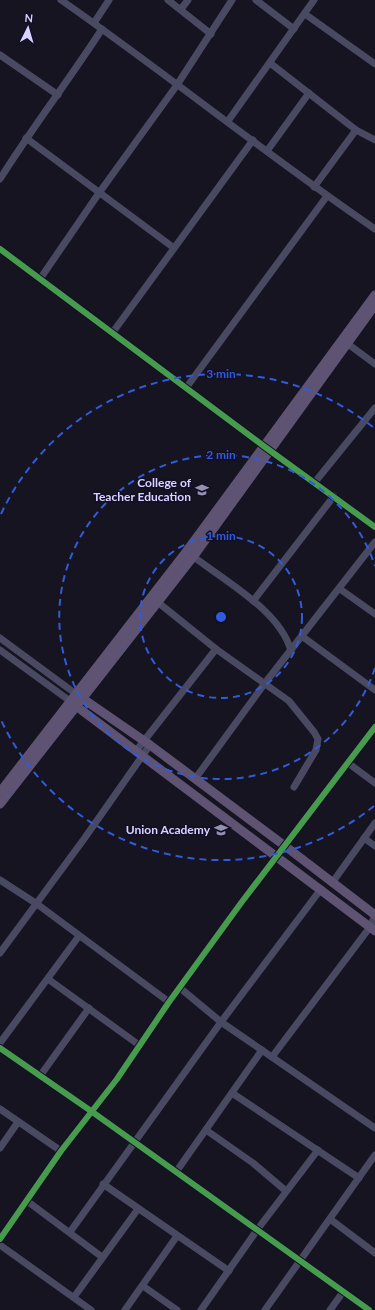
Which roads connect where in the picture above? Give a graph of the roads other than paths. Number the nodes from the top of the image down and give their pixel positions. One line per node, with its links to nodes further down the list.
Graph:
1 (61, 0): 10 (street)
2 (109, 0): 10 (street)
3 (168, 0): 8 (street)
4 (188, 0): 8 (street)
5 (232, 0): 13 (street)
6 (256, 0): 12 (street)
7 (314, 0): 9 (street)
8 (181, 9): 13 (street)
9 (305, 14): 12 (street); 16 (street)
10 (94, 23): 11 (street)
11 (102, 29): 17 (street); 19 (street)
12 (294, 29): 15 (street)
13 (211, 34): 17 (street)
14 (0, 56): 19 (street)
15 (270, 63): 18 (street); 20 (street)
16 (375, 64)
17 (177, 85): 20 (street); 28 (street)
18 (309, 93): 21 (street); 25 (street)
19 (58, 95): 22 (street)
20 (228, 121): 23 (street)
21 (356, 130): 24 (street); 27 (street)
22 (26, 138): 26 (street); 28 (street)
23 (253, 140): 25 (street); 31 (street)
24 (375, 140)
25 (267, 151): 27 (street)
26 (0, 179)
27 (314, 187): 29 (street)
28 (99, 193): 31 (street); 33 (street)
29 (327, 196): 30 (street); 39 (street)
30 (375, 229)
31 (174, 248): 36 (street)
32 (0, 249): 33 (street)
33 (40, 279): 36 (street)
34 (375, 295): 41 (main road)
35 (375, 305): 37 (main road)
36 (113, 332): 39 (street)
37 (348, 344): 38 (street); 41 (main road)
38 (375, 364)
39 (186, 388): 41 (street)
40 (375, 408): 42 (street)
41 (267, 449): 42 (street); 46 (main road)
42 (315, 482): 43 (street)
43 (334, 496): 44 (street); 49 (street)
44 (375, 526)
45 (375, 542): 47 (street)
46 (190, 554): 48 (main road); 49 (street)
47 (340, 589): 50 (street); 51 (street)
48 (155, 600): 53 (street); 58 (main road)
49 (254, 601): 55 (street)
50 (375, 614)
51 (302, 637): 55 (street); 57 (street)
52 (0, 638): 58 (street)
53 (216, 649): 56 (street); 61 (street)
54 (0, 650): 59 (street)
55 (291, 651): 56 (street)
56 (265, 683): 64 (street); 66 (street)
57 (375, 690)
58 (79, 696): 59 (main road); 61 (main road)
59 (73, 704): 62 (main road); 67 (main road); 68 (main road)
60 (375, 727): 63 (street)
61 (146, 743): 62 (street); 64 (main road)
62 (139, 753): 73 (main road); 77 (street)
63 (348, 763): 65 (street); 71 (street)
64 (195, 779): 71 (main road)
65 (375, 783)
66 (294, 787)
67 (0, 792)
68 (0, 804)
69 (375, 823): 70 (street)
70 (364, 838): 72 (street); 75 (street)
71 (285, 846): 73 (street); 75 (main road)
72 (375, 846)
73 (276, 856): 76 (main road); 83 (street)
74 (0, 880): 77 (street)
75 (332, 882): 78 (main road)
76 (321, 889): 79 (main road); 86 (street)
77 (36, 904): 80 (street); 81 (street)
78 (375, 915): 79 (street)
79 (372, 929): 91 (street)
80 (80, 936): 82 (street); 84 (street)
81 (0, 953)
82 (48, 979): 85 (street); 87 (street)
83 (180, 988): 84 (street); 86 (street)
84 (169, 1002): 88 (street)
85 (89, 1008): 88 (street); 92 (street)
86 (221, 1022): 90 (street); 99 (street)
87 (0, 1043)
88 (139, 1045): 95 (street)
89 (0, 1048): 92 (street)
90 (262, 1050): 91 (street); 93 (street)
91 (272, 1057): 97 (street)
92 (40, 1076): 95 (street)
93 (232, 1093): 98 (street); 101 (street)
94 (0, 1109): 96 (street)
95 (91, 1111): 99 (street); 102 (street)
96 (18, 1122): 100 (street); 102 (street)
97 (375, 1128)
98 (206, 1130): 104 (street); 107 (street)
99 (134, 1142): 104 (street); 106 (street)
100 (0, 1148)
101 (318, 1150): 105 (street); 107 (street)
102 (61, 1151): 108 (street)
103 (375, 1155): 105 (street)
104 (176, 1172): 111 (street)
105 (359, 1178): 110 (street)
106 (104, 1184): 109 (street); 112 (street)
107 (286, 1191): 111 (street)
108 (27, 1201): 112 (street); 114 (street)
109 (138, 1209): 113 (street); 117 (street)
110 (330, 1219): 116 (street); 118 (street)
111 (257, 1230): 118 (street); 119 (street)
112 (70, 1232): 117 (street)
113 (177, 1236): 119 (street); 120 (street)
114 (0, 1239)
115 (0, 1245): 122 (street)
116 (374, 1251)
117 (102, 1257): 122 (street)
118 (300, 1261): 121 (street); 127 (street)
119 (229, 1271): 126 (street)
120 (143, 1286): 124 (street); 125 (street)
121 (343, 1292): 128 (street); 129 (street)
122 (74, 1297): 123 (street)
123 (91, 1310)
124 (125, 1310)
125 (178, 1310)
126 (201, 1310)
127 (265, 1310)
128 (330, 1310)
129 (369, 1310)

